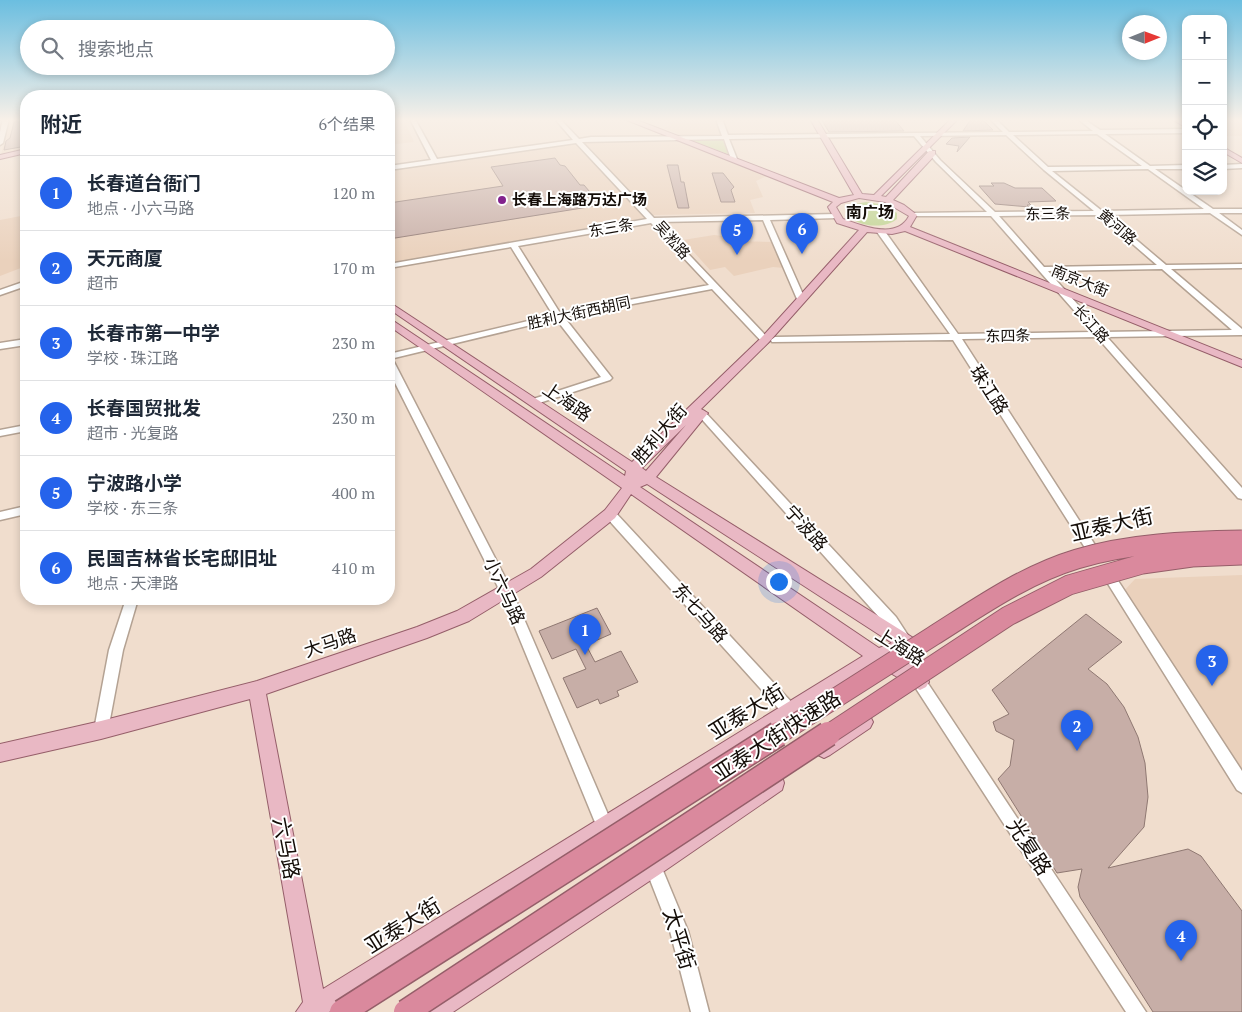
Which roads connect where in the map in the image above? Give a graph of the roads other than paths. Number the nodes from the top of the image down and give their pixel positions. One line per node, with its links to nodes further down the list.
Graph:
1 (602, 166): 23 (street, 吴淞路)
2 (752, 166): 15 (main road)
3 (842, 166): 12 (main road)
4 (911, 166): 13 (main road)
5 (916, 166): 14 (main road)
6 (945, 166): 19 (street, 长江路)
7 (1043, 166): 11 (street, 黄河路)
8 (1144, 166): 10 (street)
9 (1182, 167): 10 (street)
10 (1146, 168): 11 (street); 17 (street)
11 (1046, 169): 18 (street, 黄河路)
12 (859, 196): 13 (main road); 15 (main road)
13 (876, 197): 14 (main road)
14 (888, 200): 20 (main road)
15 (838, 201): 21 (main road)
16 (1242, 211): 17 (street, 东三条)
17 (1212, 212): 18 (street, 东三条); 26 (street)
18 (1101, 213): 19 (street, 东三条); 30 (street, 黄河路)
19 (993, 214): 20 (street, 东三条); 31 (street, 长江路)
20 (913, 215): 24 (main road)
21 (836, 216): 22 (street, 东三条); 25 (main road)
22 (766, 218): 23 (street, 东三条); 36 (street)
23 (654, 220): 27 (street, 东三条); 33 (street, 吴淞路)
24 (905, 228): 25 (main road); 34 (main road, 南京大街)
25 (872, 231): 36 (main road, 胜利大街); 43 (street, 珠江路); 44 (main road, 胜利大街)
26 (1242, 233)
27 (513, 244): 28 (street, 东三条); 38 (street)
28 (395, 265)
29 (1242, 266): 30 (street)
30 (1164, 267): 31 (street); 41 (street, 黄河路)
31 (1042, 268): 34 (street, 长江路)
32 (20, 285): 35 (street)
33 (714, 286): 38 (street, 胜利大街西胡同); 44 (street, 吴淞路)
34 (1060, 289): 40 (main road, 南京大街); 42 (street, 长江路)
35 (0, 293)
36 (801, 299): 44 (main road, 胜利大街)
37 (395, 309): 46 (main road, 上海路)
38 (558, 316): 46 (street, 胜利大街西胡同); 52 (street)
39 (395, 325): 48 (main road, 上海路)
40 (1168, 333): 41 (street, 东四条); 42 (street, 东四条); 50 (main road, 南京大街)
41 (1241, 333)
42 (1100, 335): 43 (street, 东四条); 59 (street, 长江路)
43 (956, 337): 44 (street, 东四条); 65 (street, 珠江路)
44 (770, 340): 53 (main road, 胜利大街); 56 (main road, 胜利大街)
45 (20, 343): 47 (street)
46 (444, 343): 48 (street, 胜利大街西胡同); 52 (main road, 上海路)
47 (0, 346)
48 (426, 348): 49 (street, 胜利大街西胡同); 58 (main road, 上海路)
49 (395, 356)
50 (1242, 364)
51 (395, 374): 69 (street, 小六马路)
52 (533, 402): 56 (main road, 上海路)
53 (701, 413): 57 (main road, 胜利大街); 71 (street, 宁波路)
54 (20, 429): 55 (street)
55 (0, 433)
56 (633, 469): 57 (main road, 上海路); 58 (main road, 胜利大街)
57 (648, 478): 58 (main road, 胜利大街); 71 (main road, 上海路)
58 (630, 486): 61 (main road, 大马路); 72 (main road, 上海路)
59 (1242, 495)
60 (20, 511): 62 (street)
61 (610, 514): 69 (main road, 大马路); 75 (street, 东七马路)
62 (0, 516)
63 (1242, 533): 65 (main road, 亚泰大街)
64 (1242, 540): 82 (highway, 亚泰大街快速路, bridge)
65 (1093, 550): 71 (main road, 亚泰大街)
66 (1242, 555): 83 (highway, 亚泰大街快速路, bridge)
67 (1242, 560): 68 (main road)
68 (1109, 576): 73 (main road); 78 (street)
69 (506, 591): 74 (main road, 大马路); 79 (street, 小六马路)
70 (130, 605): 76 (street)
71 (908, 645): 72 (main road, 亚泰大街); 73 (main road, 上海路)
72 (877, 656): 73 (main road, 上海路); 75 (main road, 亚泰大街)
73 (920, 683): 80 (main road); 86 (street, 光复路)
74 (257, 689): 76 (main road, 大马路); 81 (main road, 六马路)
75 (790, 712): 79 (main road, 亚泰大街)
76 (101, 730): 77 (main road, 大马路)
77 (0, 753)
78 (1242, 785)
79 (605, 826): 81 (main road, 亚泰大街)
80 (653, 867): 84 (main road); 85 (street, 太平街)
81 (313, 1011)
82 (342, 1012)
83 (406, 1012)
84 (433, 1012)
85 (700, 1012)
86 (1137, 1012)

